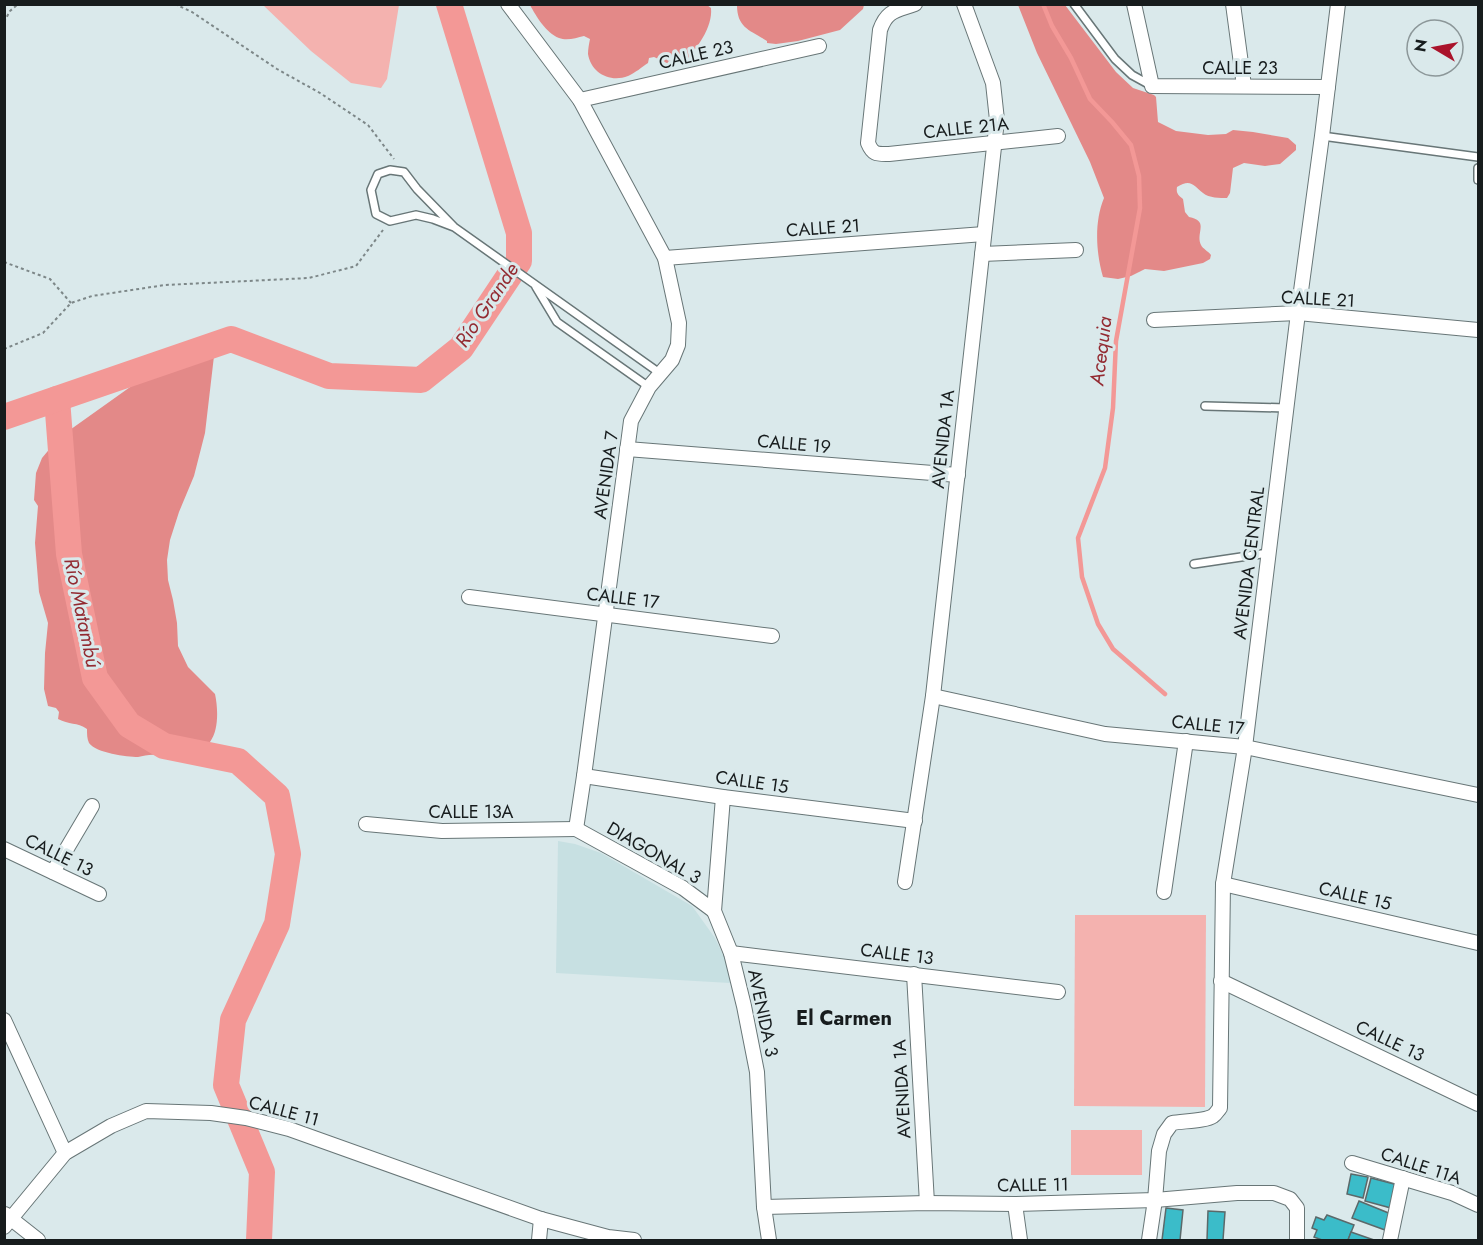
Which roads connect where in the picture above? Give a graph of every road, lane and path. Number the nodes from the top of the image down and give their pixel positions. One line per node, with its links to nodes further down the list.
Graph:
1 (18, 4): 10 (path)
2 (175, 4): 21 (path)
3 (508, 4): 15 (street, AVENIDA 7)
4 (915, 4): 18 (street, CALLE 21A)
5 (964, 4): 18 (street, AVENIDA 1A)
6 (1074, 4): 12 (lane)
7 (1134, 4): 12 (street)
8 (1233, 4): 13 (street)
9 (1338, 4): 14 (street, AVENIDA CENTRAL)
10 (4, 22)
11 (819, 46): 15 (street, CALLE 23)
12 (1152, 86): 13 (street, CALLE 23)
13 (1244, 86): 14 (street, CALLE 23)
14 (1328, 87): 17 (street, AVENIDA CENTRAL)
15 (580, 100): 28 (street, AVENIDA 7)
16 (1058, 136): 18 (street, CALLE 21A)
17 (1322, 136): 19 (lane); 32 (street, AVENIDA CENTRAL)
18 (994, 144): 25 (street, AVENIDA 1A)
19 (1479, 158)
20 (1479, 168): 22 (lane)
21 (404, 172): 23 (lane); 24 (lane)
22 (1479, 180)
23 (390, 221): 24 (lane); 31 (path)
24 (454, 227): 30 (lane)
25 (984, 234): 27 (street, AVENIDA 1A); 28 (street, CALLE 21)
26 (1076, 250): 27 (street)
27 (982, 254): 41 (street, AVENIDA 1A)
28 (664, 258): 36 (street, AVENIDA 7)
29 (4, 262): 31 (path)
30 (534, 285): 36 (lane); 37 (lane)
31 (71, 303): 35 (path)
32 (1298, 313): 33 (street, CALLE 21); 34 (street, CALLE 21); 39 (street, AVENIDA CENTRAL)
33 (1154, 320)
34 (1479, 330)
35 (4, 349)
36 (661, 374): 37 (street, AVENIDA 7)
37 (649, 387): 40 (street, AVENIDA 7)
38 (1205, 406): 39 (lane)
39 (1286, 408): 42 (street, AVENIDA CENTRAL)
40 (627, 449): 41 (street, CALLE 19); 45 (street, AVENIDA 7)
41 (958, 475): 47 (street, AVENIDA 1A)
42 (1268, 553): 43 (lane); 49 (street, AVENIDA CENTRAL)
43 (1194, 564)
44 (469, 597): 45 (street, CALLE 17)
45 (605, 614): 46 (street, CALLE 17); 50 (street, AVENIDA 7)
46 (772, 636)
47 (933, 696): 48 (street, CALLE 17); 54 (street, AVENIDA 1A)
48 (1186, 741): 49 (street, CALLE 17); 61 (street)
49 (1245, 747): 51 (street, CALLE 17); 60 (street, AVENIDA CENTRAL)
50 (584, 776): 52 (street, CALLE 15); 56 (street, AVENIDA 7)
51 (1479, 795)
52 (723, 797): 54 (street, CALLE 15); 63 (street, AVENIDA 3)
53 (92, 806): 58 (street)
54 (915, 821): 59 (street, AVENIDA 1A)
55 (366, 824): 56 (street, CALLE 13A)
56 (576, 828): 63 (street, DIAGONAL 3)
57 (4, 849): 58 (street, CALLE 13)
58 (53, 872): 62 (street, CALLE 13)
59 (905, 882)
60 (1223, 884): 64 (street, CALLE 15); 67 (street, AVENIDA CENTRAL)
61 (1164, 892)
62 (99, 894)
63 (714, 911): 65 (street, AVENIDA 3)
64 (1479, 943)
65 (731, 953): 66 (street, CALLE 13); 78 (street, AVENIDA 3)
66 (914, 974): 68 (street, CALLE 13); 75 (street, AVENIDA 1A)
67 (1221, 981): 70 (street, CALLE 13); 74 (street, AVENIDA CENTRAL)
68 (1058, 992)
69 (4, 1020): 71 (street)
70 (1479, 1104)
71 (66, 1153): 79 (street, CALLE 11); 80 (street, CALLE 11)
72 (1352, 1163): 73 (street, CALLE 11A)
73 (1403, 1178): 77 (street, CALLE 11A); 88 (street)
74 (1155, 1200): 76 (street, CALLE 11); 86 (street); 87 (street, CALLE 11)
75 (927, 1203): 76 (street, CALLE 11); 78 (street, CALLE 11)
76 (1015, 1204): 85 (street)
77 (1479, 1205)
78 (764, 1207): 84 (street, AVENIDA 3)
79 (7, 1219): 81 (street)
80 (542, 1219): 82 (street); 83 (street, CALLE 11)
81 (38, 1240)
82 (539, 1240)
83 (634, 1240)
84 (769, 1240)
85 (1020, 1240)
86 (1149, 1240)
87 (1296, 1240)
88 (1390, 1240)

